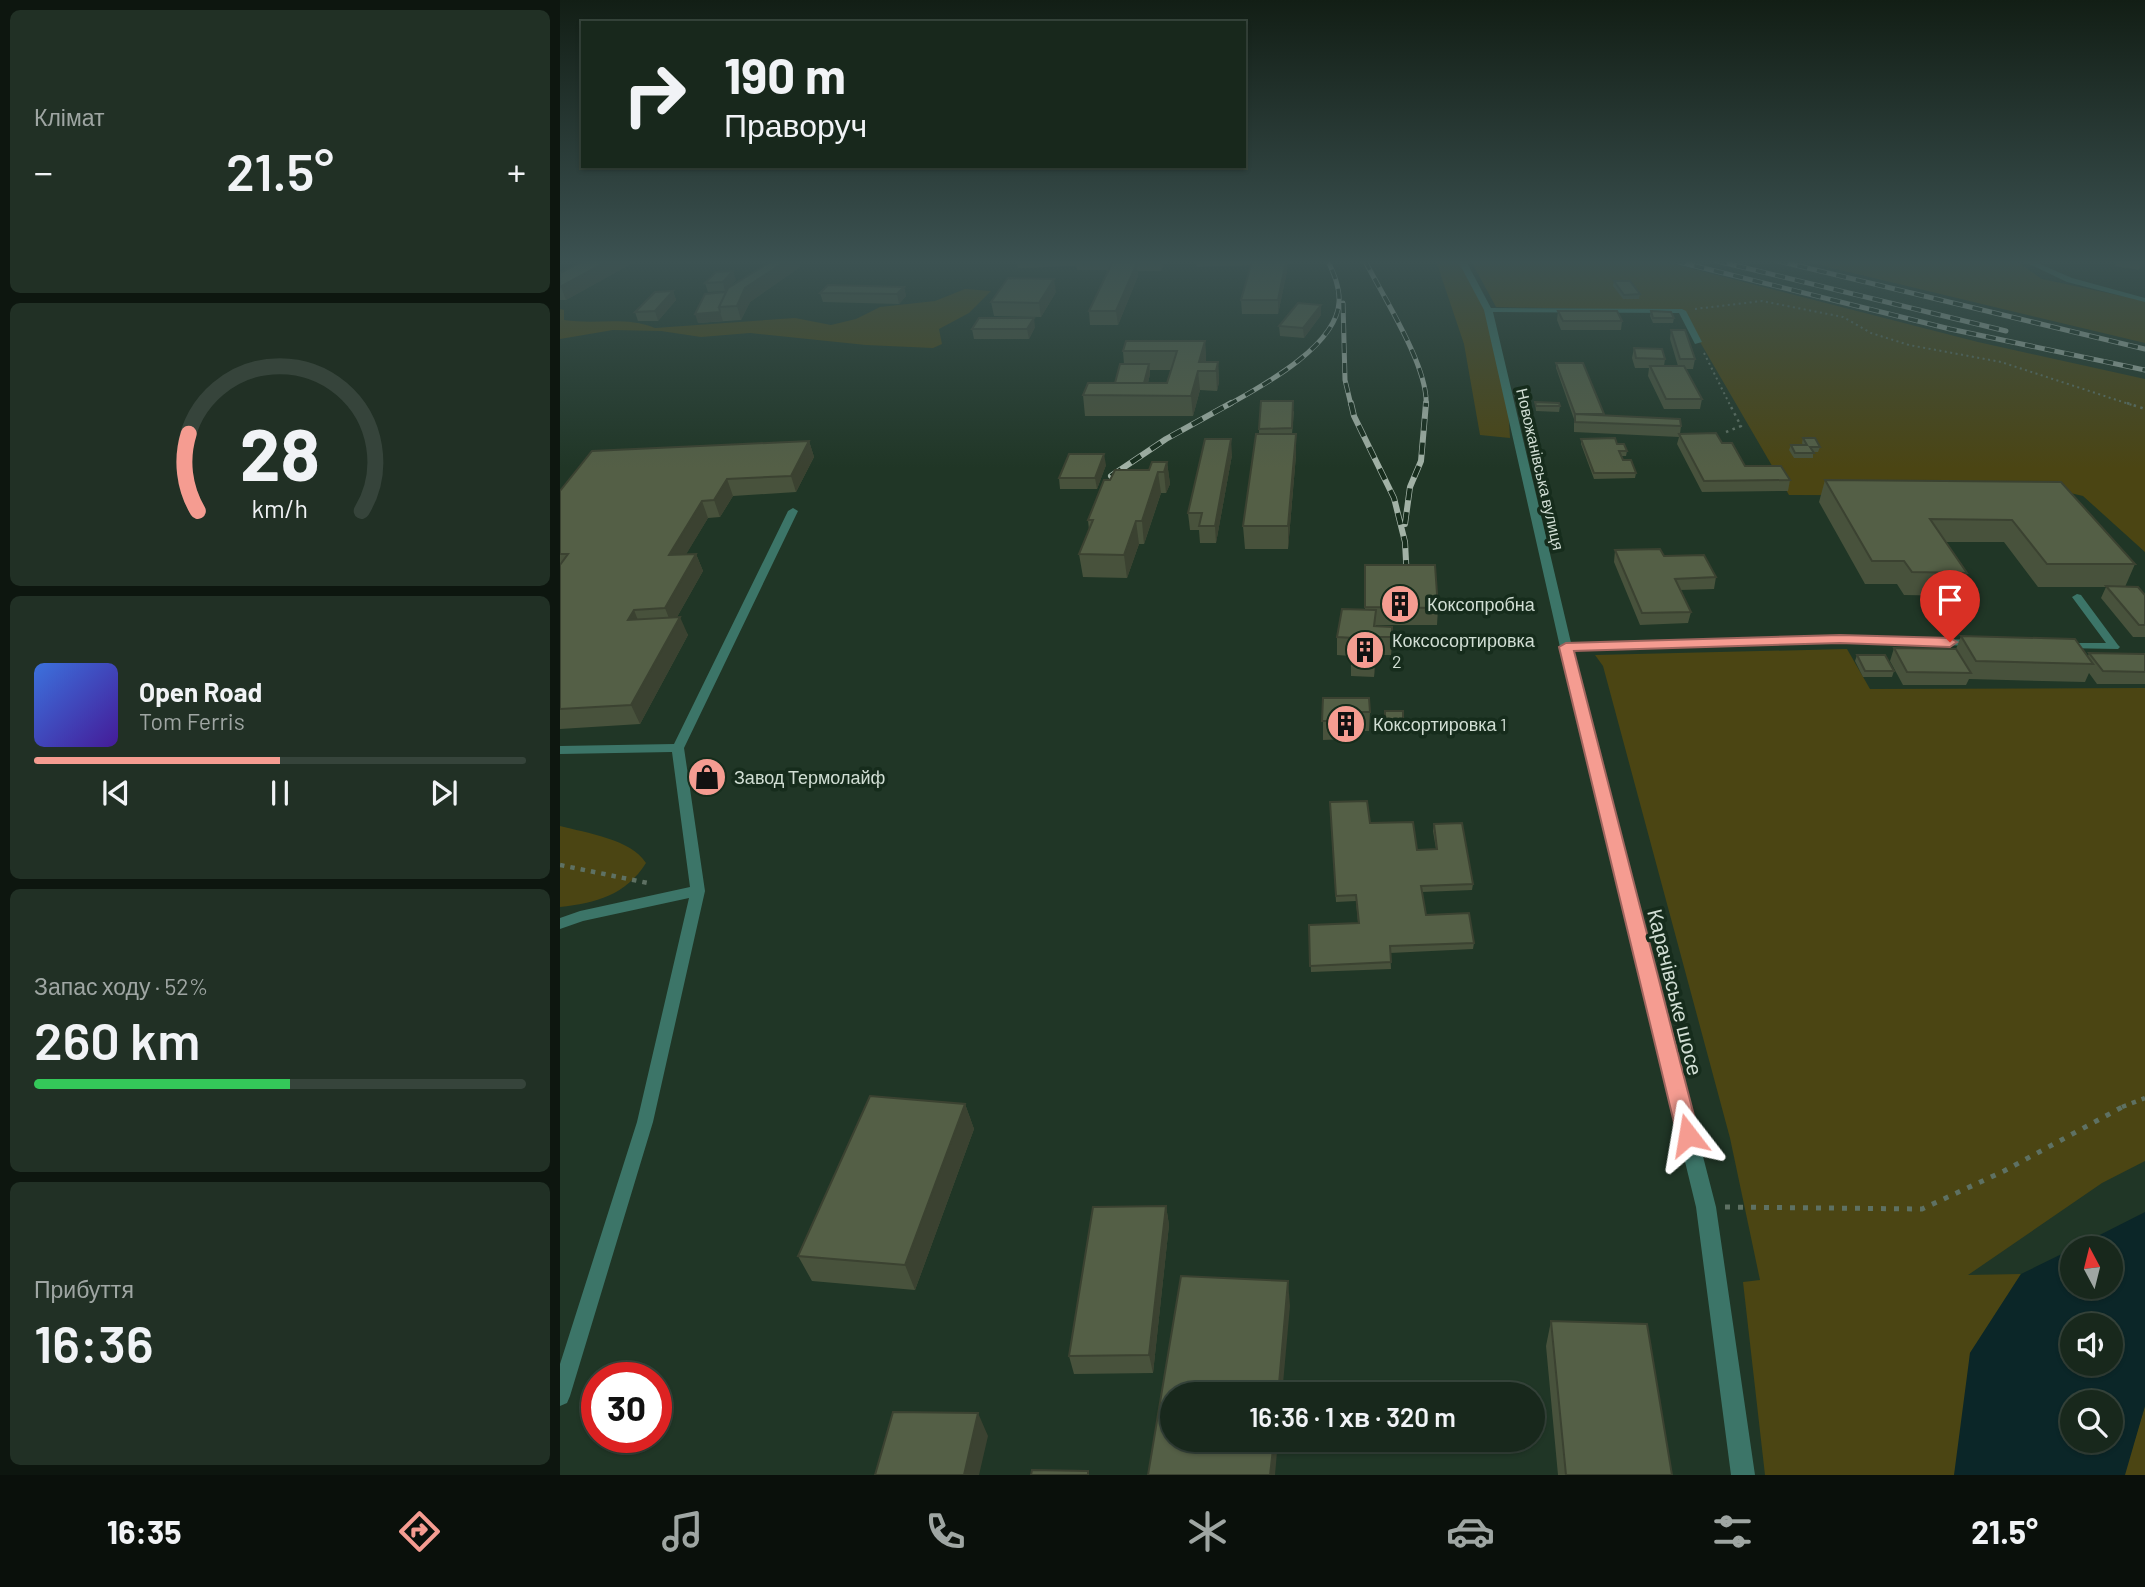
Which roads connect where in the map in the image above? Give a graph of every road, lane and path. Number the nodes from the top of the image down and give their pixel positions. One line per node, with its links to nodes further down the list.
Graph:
1 (1493, 330): 11 (street, Новожанівська вулиця)
2 (1692, 330): 4 (street)
3 (1865, 330): 5 (path)
4 (1698, 342): 6 (path)
5 (2145, 409)
6 (1726, 432)
7 (793, 511): 12 (lane)
8 (2077, 597): 10 (lane)
9 (1991, 643): 11 (lane)
10 (2059, 646)
11 (1566, 647): 19 (street, Карачівське шосе)
12 (678, 748): 13 (lane); 16 (lane)
13 (560, 750)
14 (560, 865): 15 (path)
15 (657, 885)
16 (698, 891): 17 (lane); 20 (lane)
17 (560, 924)
18 (2145, 1098): 19 (path)
19 (1706, 1207): 21 (street, Карачівське шосе)
20 (560, 1396)
21 (1743, 1475)

